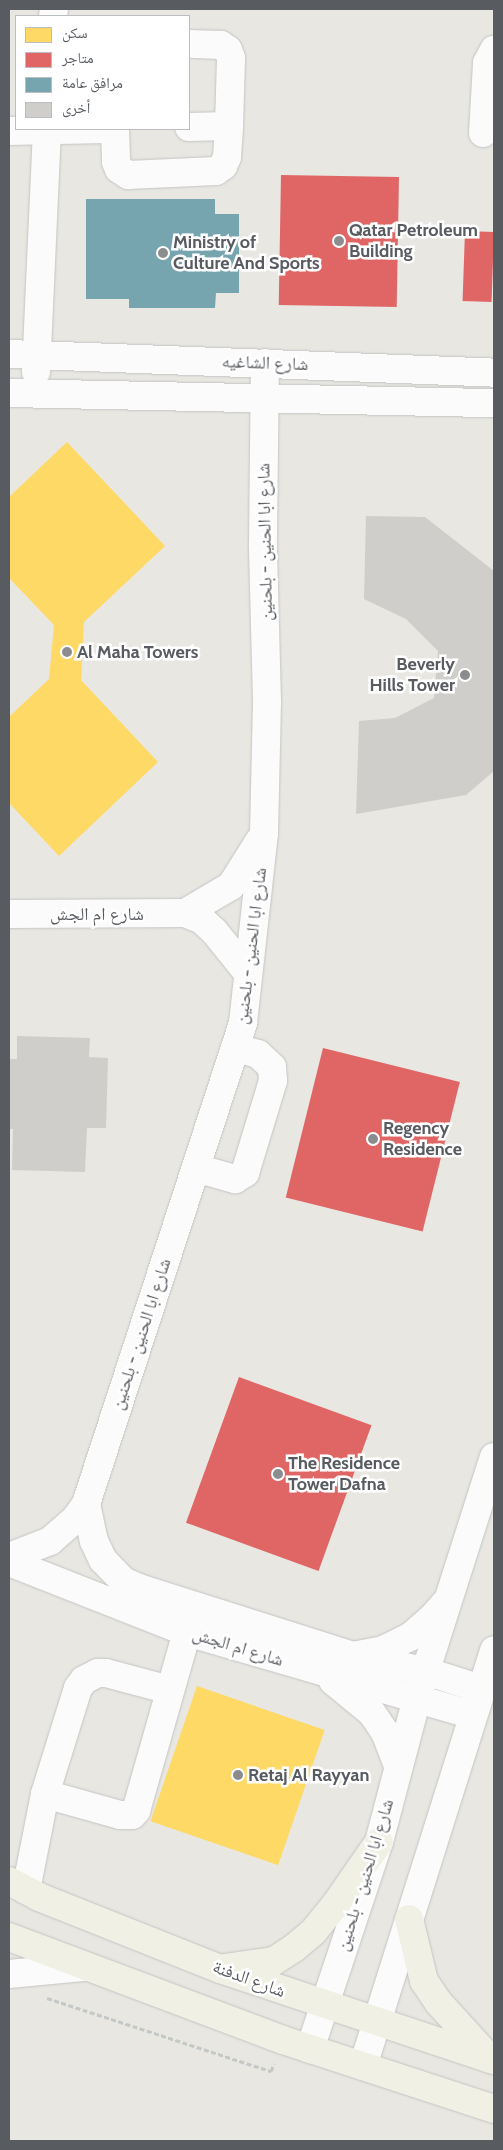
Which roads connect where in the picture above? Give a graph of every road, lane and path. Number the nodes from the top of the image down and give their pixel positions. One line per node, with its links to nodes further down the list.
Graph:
1 (190, 44): 4 (street)
2 (494, 50): 9 (street)
3 (190, 126): 4 (street)
4 (229, 126): 6 (street)
5 (77, 130): 8 (street)
6 (115, 130)
7 (9, 131): 8 (street)
8 (47, 131): 11 (street)
9 (480, 133)
10 (9, 354): 11 (street, شارع الشاغيه)
11 (36, 354): 12 (street, شارع الشاغيه); 15 (street)
12 (266, 364): 13 (street, شارع الشاغيه); 16 (street, شارع ابا الحنين - بلحنين)
13 (494, 373)
14 (9, 393): 15 (street, شارع الشاغيه)
15 (36, 393): 16 (street, شارع الشاغيه)
16 (264, 398): 17 (street, شارع الشاغيه); 18 (street, شارع ابا الحنين - بلحنين)
17 (494, 404)
18 (264, 834): 19 (street); 21 (street, شارع ابا الحنين - بلحنين)
19 (185, 913): 20 (street, شارع ام الجش); 21 (street, شارع ام الجش)
20 (9, 914)
21 (247, 972): 22 (street, شارع ابا الحنين - بلحنين)
22 (235, 1048): 23 (street, شارع ابا الحنين - بلحنين); 23 (street)
23 (196, 1168): 25 (street, شارع ابا الحنين - بلحنين)
24 (494, 1457): 28 (street, شارع ابا الحنين - بلحنين)
25 (86, 1504): 26 (street, شارع ابا الحنين - بلحنين); 31 (street)
26 (9, 1557)
27 (9, 1562): 29 (street, شارع ام الجش)
28 (452, 1594): 31 (street); 32 (street, شارع ابا الحنين - بلحنين)
29 (187, 1632): 33 (street, شارع ام الجش); 34 (street)
30 (494, 1650): 35 (street)
31 (353, 1656): 32 (street)
32 (425, 1671): 35 (street); 36 (street, شارع ابا الحنين - بلحنين)
33 (320, 1672): 36 (street, شارع ام الجش); 38 (street)
34 (170, 1690): 39 (street); 39 (street)
35 (481, 1690): 37 (street)
36 (417, 1698): 37 (street, شارع ام الجش); 38 (street, شارع ابا الحنين - بلحنين)
37 (473, 1715): 42 (street)
38 (397, 1764): 40 (street, شارع ابا الحنين - بلحنين)
39 (45, 1794): 41 (street)
40 (379, 1842): 45 (main road); 48 (street, شارع ابا الحنين - بلحنين)
41 (17, 1886): 45 (main road, شارع الدفنة)
42 (409, 1919): 49 (street); 52 (main road)
43 (9, 1937): 44 (main road)
44 (82, 1967): 46 (street); 50 (main road)
45 (220, 1969): 48 (main road, شارع الدفنة)
46 (9, 1974)
47 (46, 1997): 50 (path)
48 (324, 2005): 49 (main road, شارع الدفنة); 51 (street, شارع ابا الحنين - بلحنين)
49 (375, 2022): 52 (main road, شارع الدفنة); 53 (street)
50 (283, 2040): 51 (main road)
51 (310, 2049): 53 (main road)
52 (492, 2060)
53 (363, 2066): 54 (main road)
54 (494, 2109)

